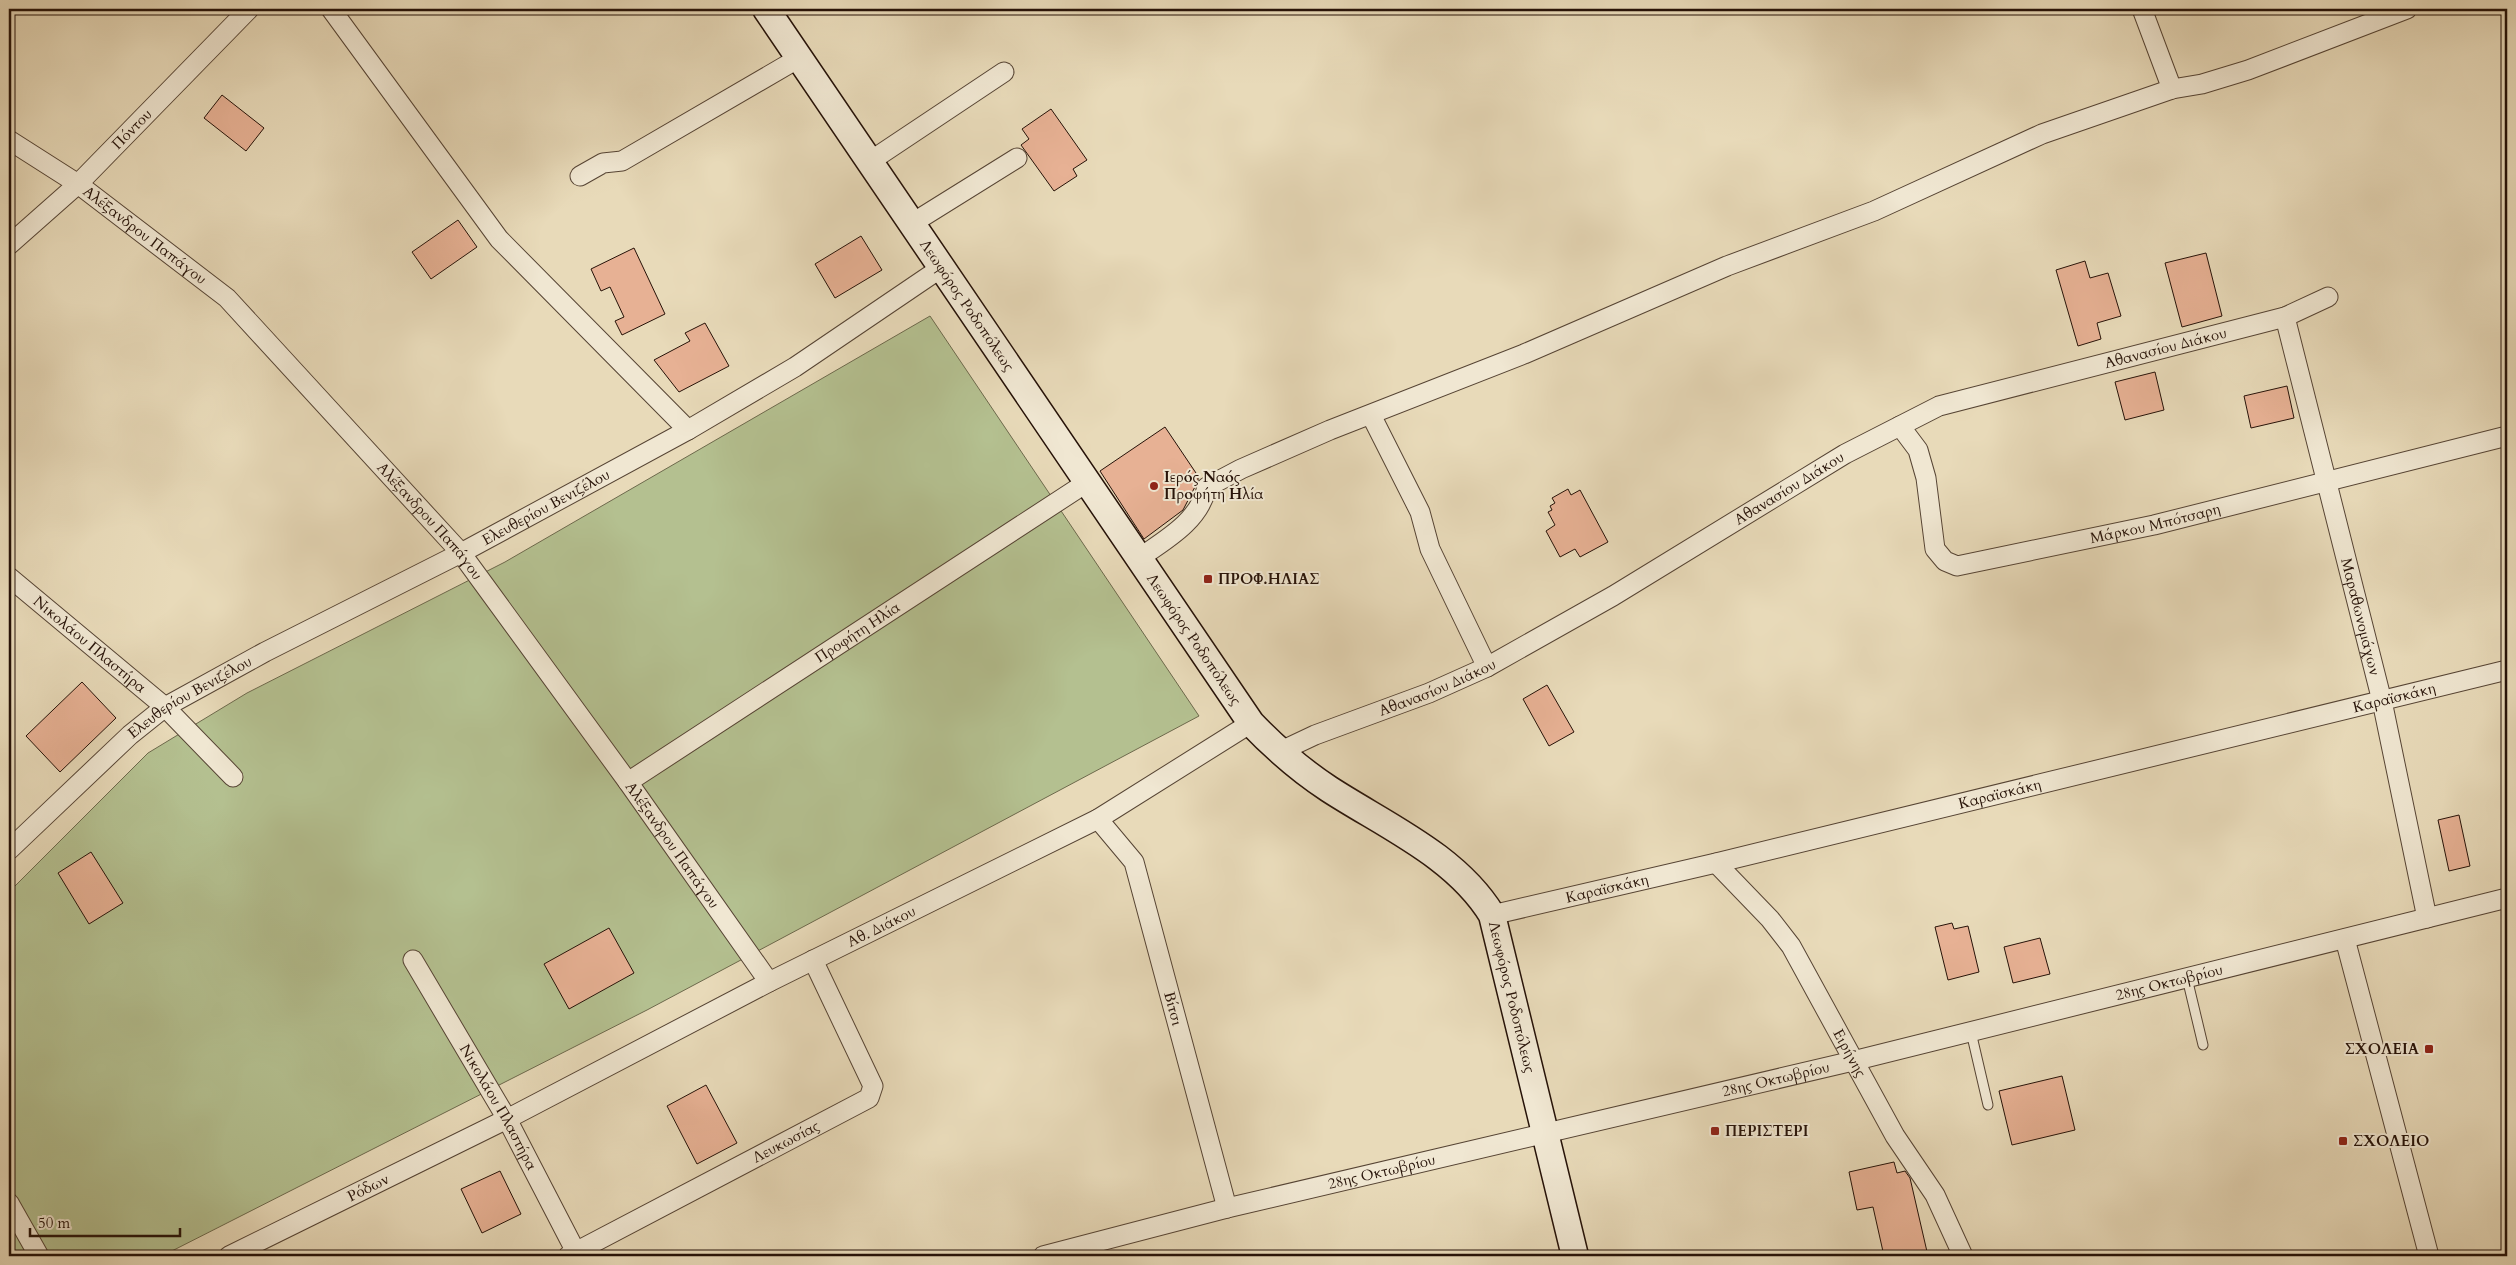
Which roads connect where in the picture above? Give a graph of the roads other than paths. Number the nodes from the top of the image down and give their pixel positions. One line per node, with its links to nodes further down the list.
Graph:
1 (249, 9): 13 (street, Πόντου)
2 (331, 9): 21 (street)
3 (766, 9): 6 (street, Λεωφόρος Ροδοπόλεως)
4 (2142, 9): 8 (street)
5 (2407, 9): 8 (street)
6 (799, 58): 11 (street, Λεωφόρος Ροδοπόλεως); 12 (street)
7 (1004, 72): 11 (street)
8 (2172, 89): 19 (street)
9 (9, 140): 13 (street, Αλέξανδρου Παπάγου)
10 (1017, 158): 14 (street)
11 (869, 162): 14 (street, Λεωφόρος Ροδοπόλεως)
12 (580, 176)
13 (78, 184): 15 (street, Πόντου); 25 (street, Αλέξανδρου Παπάγου)
14 (911, 224): 16 (street, Λεωφόρος Ροδοπόλεως)
15 (9, 245)
16 (941, 268): 21 (street, Ελευθερίου Βενιζέλου); 24 (street, Λεωφόρος Ροδοπόλεως)
17 (2328, 297): 18 (street, Αθανασίου Διάκου)
18 (2285, 317): 20 (street, Αθανασίου Διάκου); 23 (street, Μαραθωνομάχων)
19 (1372, 415): 26 (street); 28 (street)
20 (1900, 426): 23 (street, Μάρκου Μπότσαρη); 28 (street, Αθανασίου Διάκου)
21 (688, 430): 25 (street, Ελευθερίου Βενιζέλου)
22 (2507, 436): 23 (street, Μάρκου Μπότσαρη)
23 (2327, 482): 30 (street, Μαραθωνομάχων)
24 (1086, 483): 26 (street, Λεωφόρος Ροδοπόλεως); 35 (street, Προφήτη Ηλία)
25 (461, 553): 31 (street, Ελευθερίου Βενιζέλου); 35 (street, Αλέξανδρου Παπάγου)
26 (1138, 559): 32 (street, Λεωφόρος Ροδοπόλεως)
27 (9, 577): 31 (street, Νικολάου Πλαστήρα)
28 (1487, 667): 33 (street, Αθανασίου Διάκου)
29 (2507, 670): 30 (street, Καραϊσκάκη)
30 (2382, 701): 38 (street, Καραϊσκάκη); 41 (street, Μαραθωνομάχων)
31 (166, 707): 34 (street, Νικολάου Πλαστήρα); 37 (street, Ελευθερίου Βενιζέλου)
32 (1250, 723): 33 (street, Λεωφόρος Ροδοπόλεως); 36 (street, Αθ. Διάκου)
33 (1279, 752): 40 (street, Λεωφόρος Ροδοπόλεως)
34 (233, 777)
35 (628, 782): 46 (street, Αλέξανδρου Παπάγου)
36 (1098, 819): 44 (street, Αθ. Διάκου); 54 (street, Βίτσι)
37 (9, 850)
38 (1716, 863): 40 (street, Καραϊσκάκη); 49 (street, Ειρήνης)
39 (2507, 898): 41 (street, 28ης Οκτωβρίου)
40 (1492, 915): 52 (street, Λεωφόρος Ροδοπόλεως)
41 (2427, 918): 42 (street, 28ης Οκτωβρίου)
42 (2344, 939): 45 (street, 28ης Οκτωβρίου); 61 (street)
43 (413, 960): 51 (street, Νικολάου Πλαστήρα)
44 (813, 960): 46 (street, Αθ. Διάκου); 55 (street, Λευκωσίας)
45 (2188, 978): 47 (street, 28ης Οκτωβρίου); 48 (lane)
46 (769, 982): 51 (street, Αθ. Διάκου)
47 (1971, 1032): 49 (street, 28ης Οκτωβρίου); 50 (lane)
48 (2203, 1045)
49 (1853, 1061): 52 (street, 28ης Οκτωβρίου); 60 (street, Ειρήνης)
50 (1988, 1105)
51 (507, 1119): 55 (street, Νικολάου Πλαστήρα); 57 (street, Ρόδων)
52 (1545, 1132): 54 (street, 28ης Οκτωβρίου); 59 (street, Λεωφόρος Ροδοπόλεως)
53 (9, 1203): 56 (street)
54 (1227, 1208): 58 (street, 28ης Οκτωβρίου)
55 (574, 1255)
56 (39, 1256)
57 (229, 1256)
58 (1042, 1256)
59 (1575, 1256)
60 (1963, 1256)
61 (2429, 1256)

